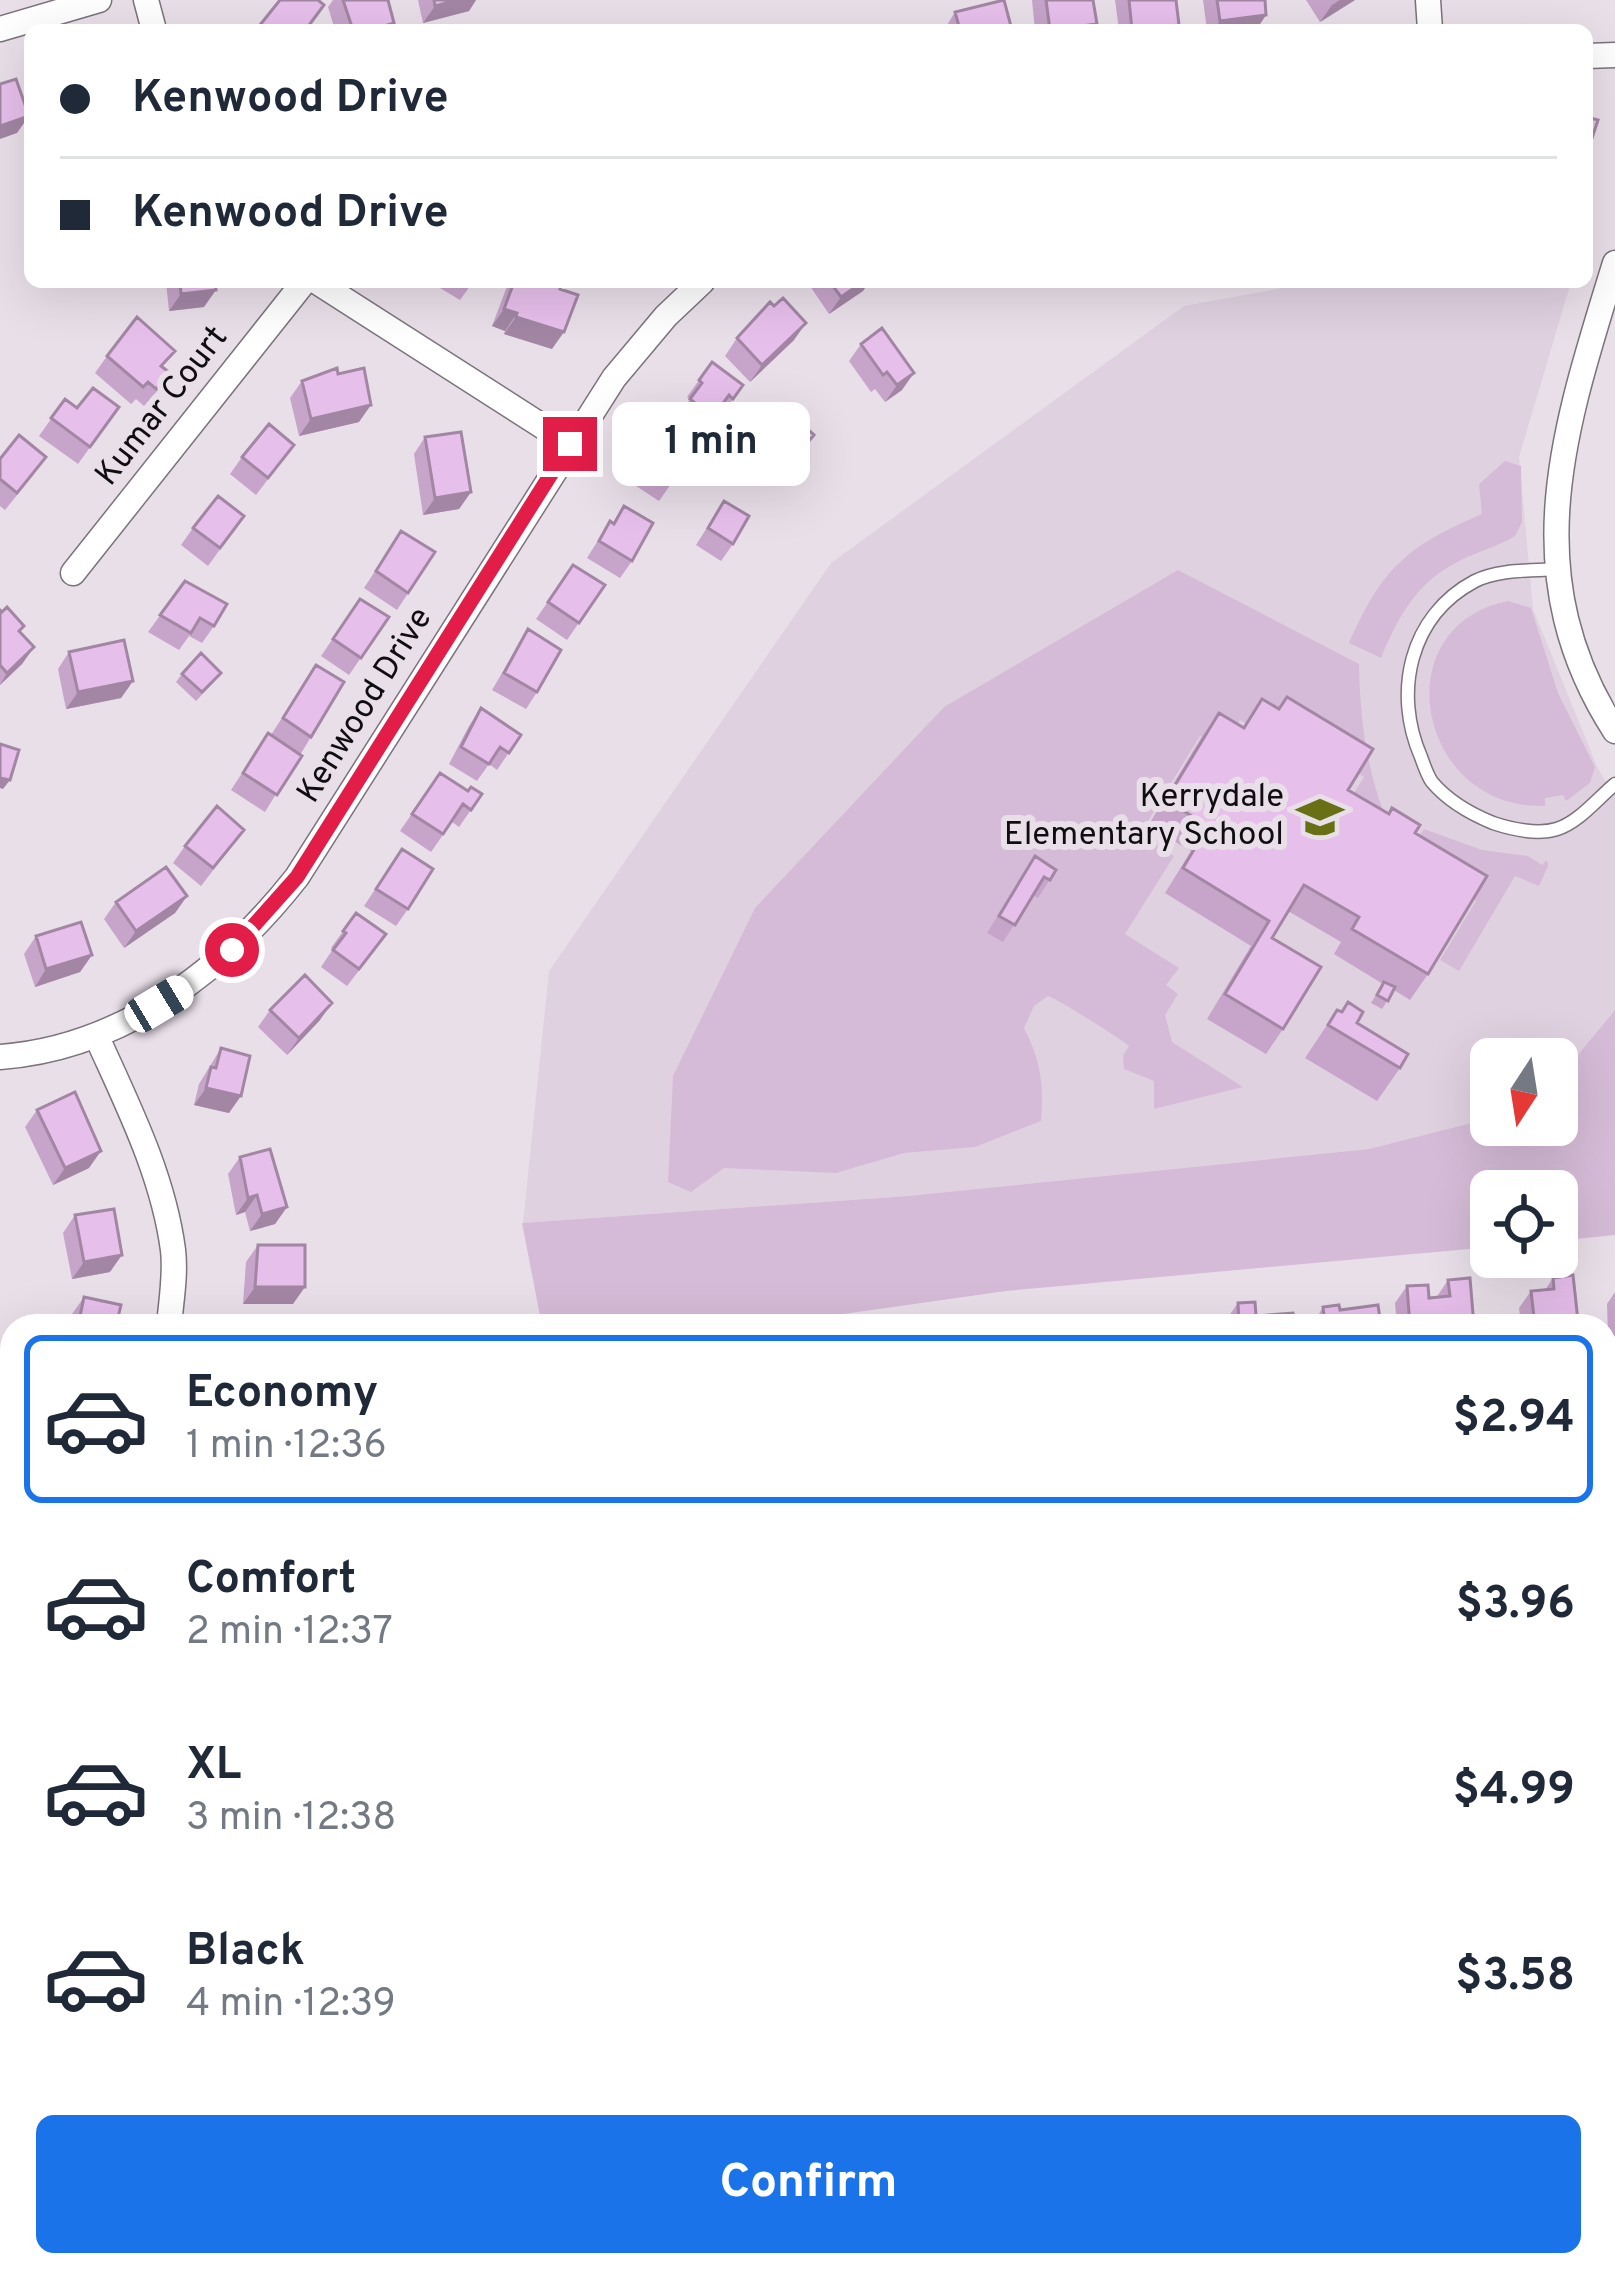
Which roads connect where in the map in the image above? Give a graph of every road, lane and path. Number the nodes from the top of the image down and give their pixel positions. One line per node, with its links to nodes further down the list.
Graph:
1 (100, 0): 2 (street)
2 (0, 29)
3 (1615, 263): 8 (street)
4 (299, 288): 9 (street, Kumar Court)
5 (326, 288): 7 (street)
6 (696, 288): 7 (street, Kenwood Drive)
7 (570, 444): 12 (street, Kenwood Drive)
8 (1557, 569): 10 (street); 11 (lane)
9 (74, 573)
10 (1615, 731)
11 (1615, 784)
12 (96, 1036): 13 (street, Kenwood Drive); 14 (street)
13 (0, 1057)
14 (170, 1314)

